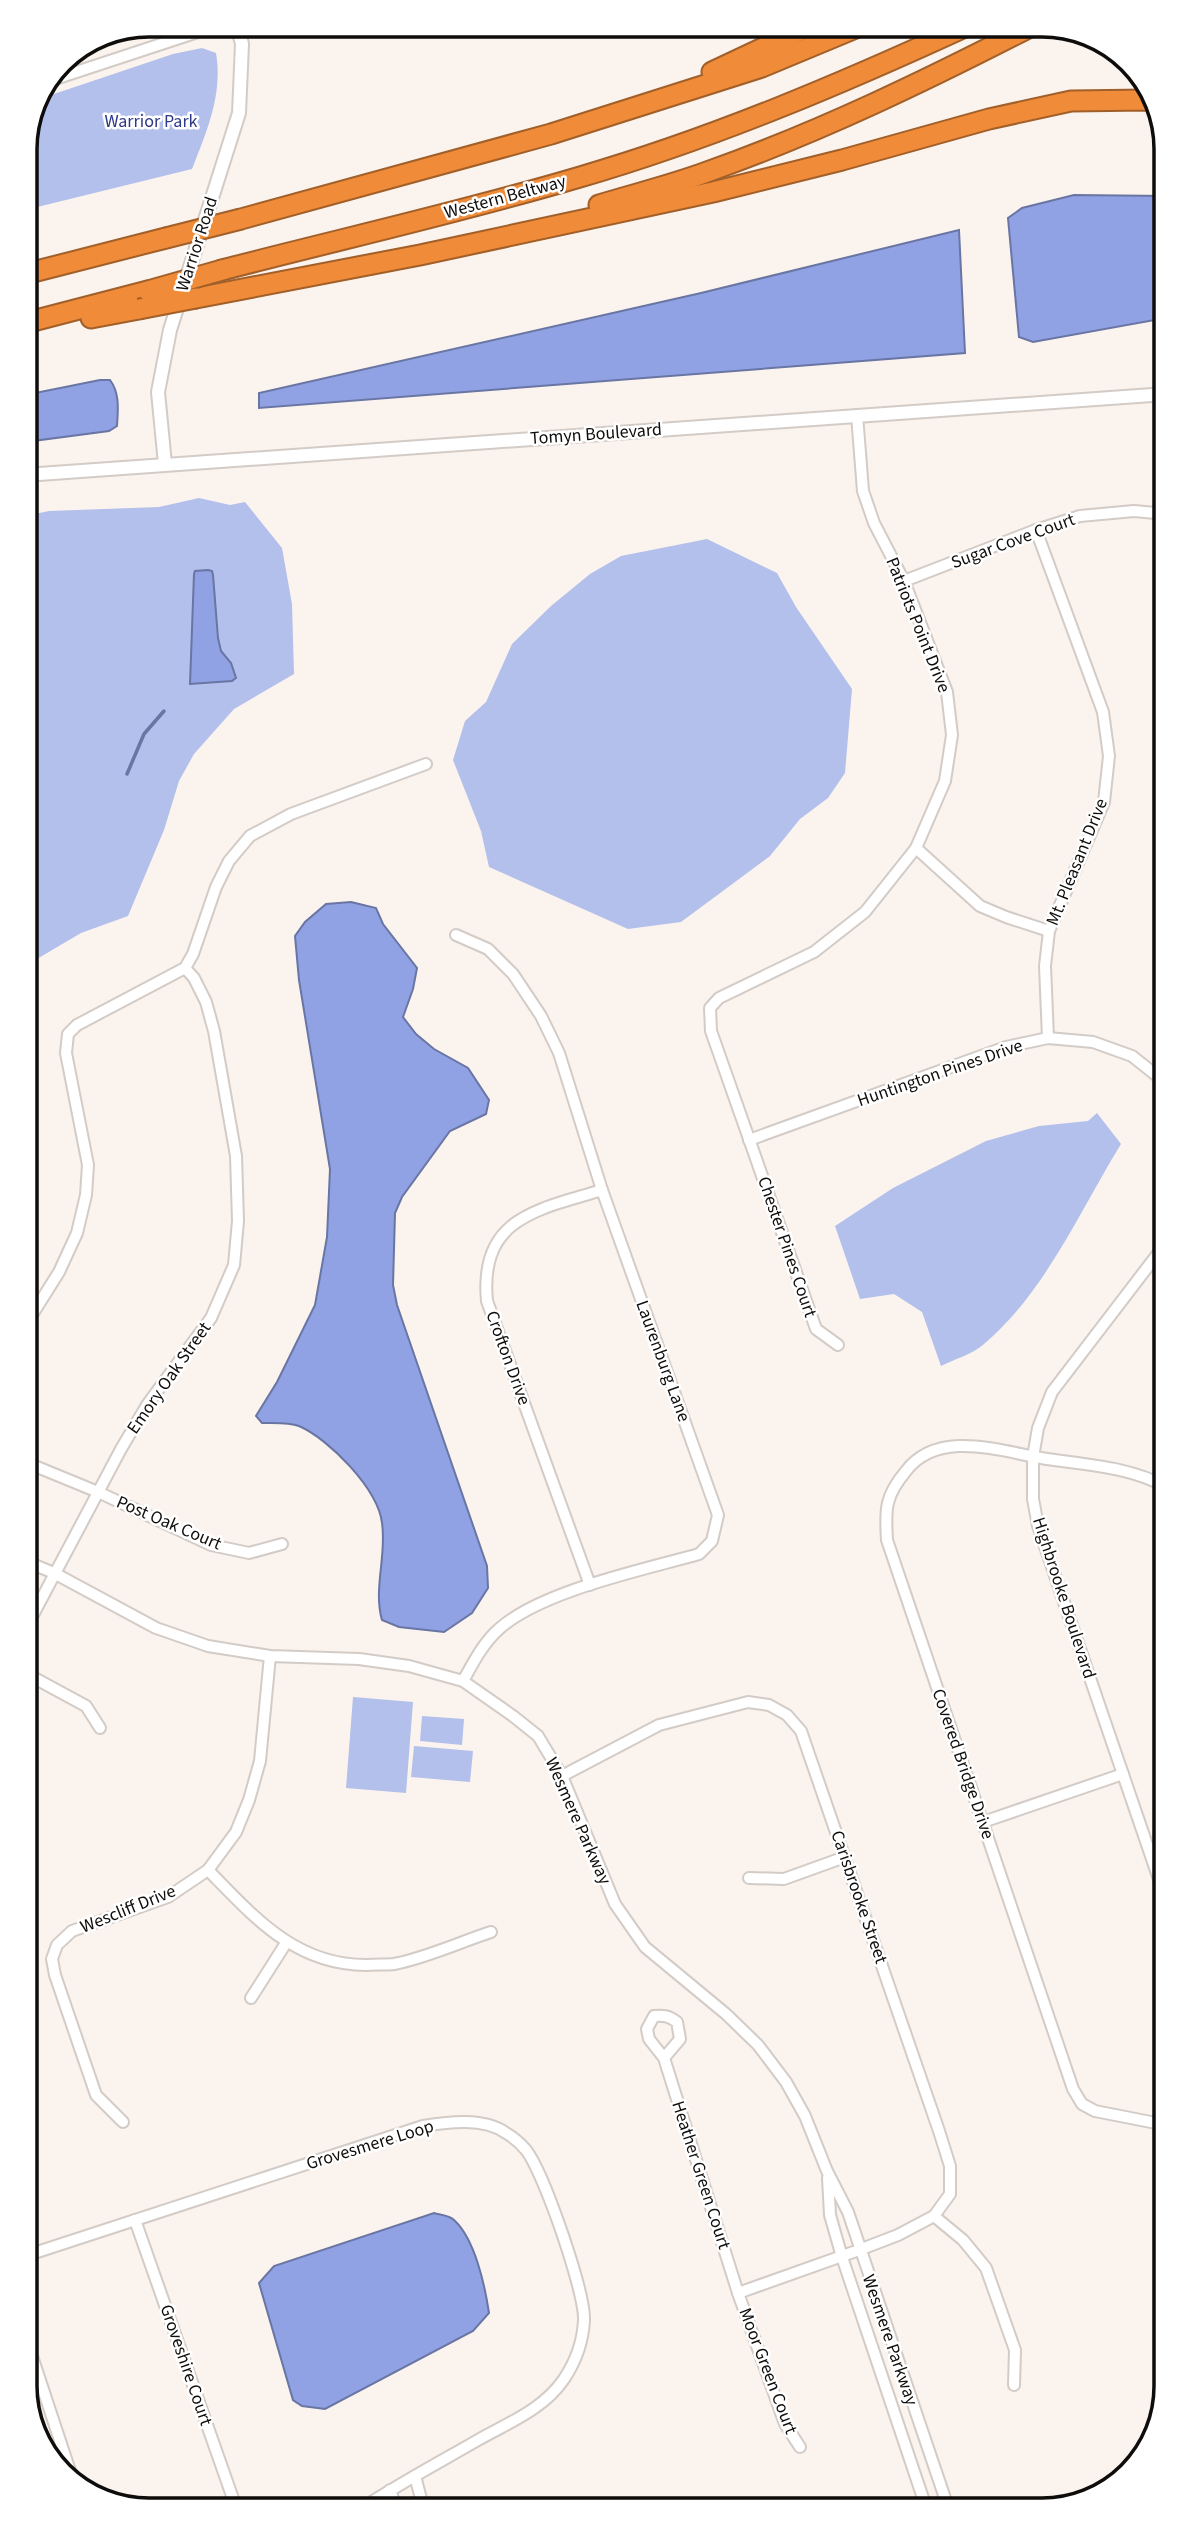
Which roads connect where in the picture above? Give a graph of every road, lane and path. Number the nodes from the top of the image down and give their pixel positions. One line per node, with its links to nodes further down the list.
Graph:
1 (180, 37): 7 (street)
2 (240, 37): 16 (street, Warrior Road)
3 (787, 37): 9 (highway)
4 (834, 37): 9 (highway)
5 (943, 37): 12 (highway, Western Beltway, bridge)
6 (1010, 37): 10 (highway)
7 (64, 76)
8 (1143, 100): 10 (highway)
9 (643, 105): 11 (highway, bridge)
10 (420, 256): 13 (highway, bridge)
11 (37, 271)
12 (37, 320)
13 (37, 329)
14 (1154, 395): 15 (street, Tomyn Boulevard)
15 (857, 415): 16 (street, Tomyn Boulevard); 20 (street, Patriots Point Drive)
16 (165, 464): 17 (street, Tomyn Boulevard)
17 (37, 474)
18 (1154, 513): 19 (street, Sugar Cove Court)
19 (1036, 530): 20 (street, Sugar Cove Court); 23 (street, Mt. Pleasant Drive)
20 (904, 581): 22 (street, Patriots Point Drive)
21 (426, 764): 25 (street)
22 (916, 848): 23 (street); 28 (street, Patriots Point Drive)
23 (1049, 931): 26 (street, Mt. Pleasant Drive)
24 (456, 935): 29 (street, Laurenburg Lane)
25 (185, 968): 31 (street); 36 (street, Emory Oak Street)
26 (1048, 1038): 27 (street, Huntington Pines Drive); 28 (street, Huntington Pines Drive)
27 (1154, 1073)
28 (749, 1140): 32 (street, Chester Pines Court)
29 (602, 1190): 40 (street, Crofton Drive); 40 (street, Laurenburg Lane)
30 (1154, 1260): 33 (street, Highbrooke Boulevard)
31 (37, 1307)
32 (838, 1345)
33 (1033, 1457): 35 (street, Covered Bridge Drive); 46 (street, Highbrooke Boulevard); 48 (street, Covered Bridge Drive)
34 (37, 1467): 36 (street, Post Oak Court)
35 (1154, 1483)
36 (97, 1492): 37 (street, Post Oak Court); 39 (street, Emory Oak Street)
37 (282, 1544)
38 (37, 1567): 39 (street, Wesmere Parkway)
39 (54, 1573): 41 (street, Emory Oak Street); 42 (street, Wesmere Parkway)
40 (590, 1585): 44 (street, Laurenburg Lane)
41 (37, 1605)
42 (270, 1656): 44 (street, Wesmere Parkway); 51 (street, Wescliff Drive)
43 (37, 1679): 45 (street)
44 (463, 1681): 47 (street, Wesmere Parkway)
45 (100, 1728)
46 (1123, 1774): 48 (street); 50 (street, Highbrooke Boulevard)
47 (562, 1776): 49 (street, Carisbrooke Street); 59 (street, Wesmere Parkway)
48 (983, 1822): 58 (street, Covered Bridge Drive)
49 (845, 1857): 52 (street); 60 (street, Carisbrooke Street)
50 (1154, 1863)
51 (208, 1870): 54 (street); 57 (street, Wescliff Drive)
52 (748, 1878)
53 (491, 1932): 54 (street)
54 (286, 1943): 55 (street)
55 (251, 1998)
56 (664, 2058): 65 (street, Heather Green Court)
57 (123, 2122)
58 (1154, 2122)
59 (827, 2171): 62 (street, Wesmere Parkway); 64 (street, Wesmere Parkway)
60 (934, 2216): 62 (street); 67 (street)
61 (135, 2220): 63 (street, Grovesmere Loop); 70 (street, Grovesmere Loop); 72 (street, Groveshire Court)
62 (859, 2250): 64 (street); 77 (street, Wesmere Parkway)
63 (37, 2252)
64 (842, 2257): 65 (street); 76 (street, Wesmere Parkway)
65 (738, 2293): 68 (street, Moor Green Court)
66 (37, 2373): 69 (street)
67 (1014, 2385)
68 (800, 2447)
69 (67, 2463)
70 (415, 2476): 71 (street, Grovesmere Loop); 75 (street)
71 (390, 2490): 73 (street, Grovesmere Loop); 74 (street)
72 (233, 2498)
73 (378, 2498)
74 (393, 2498)
75 (421, 2498)
76 (923, 2498)
77 (945, 2498)

